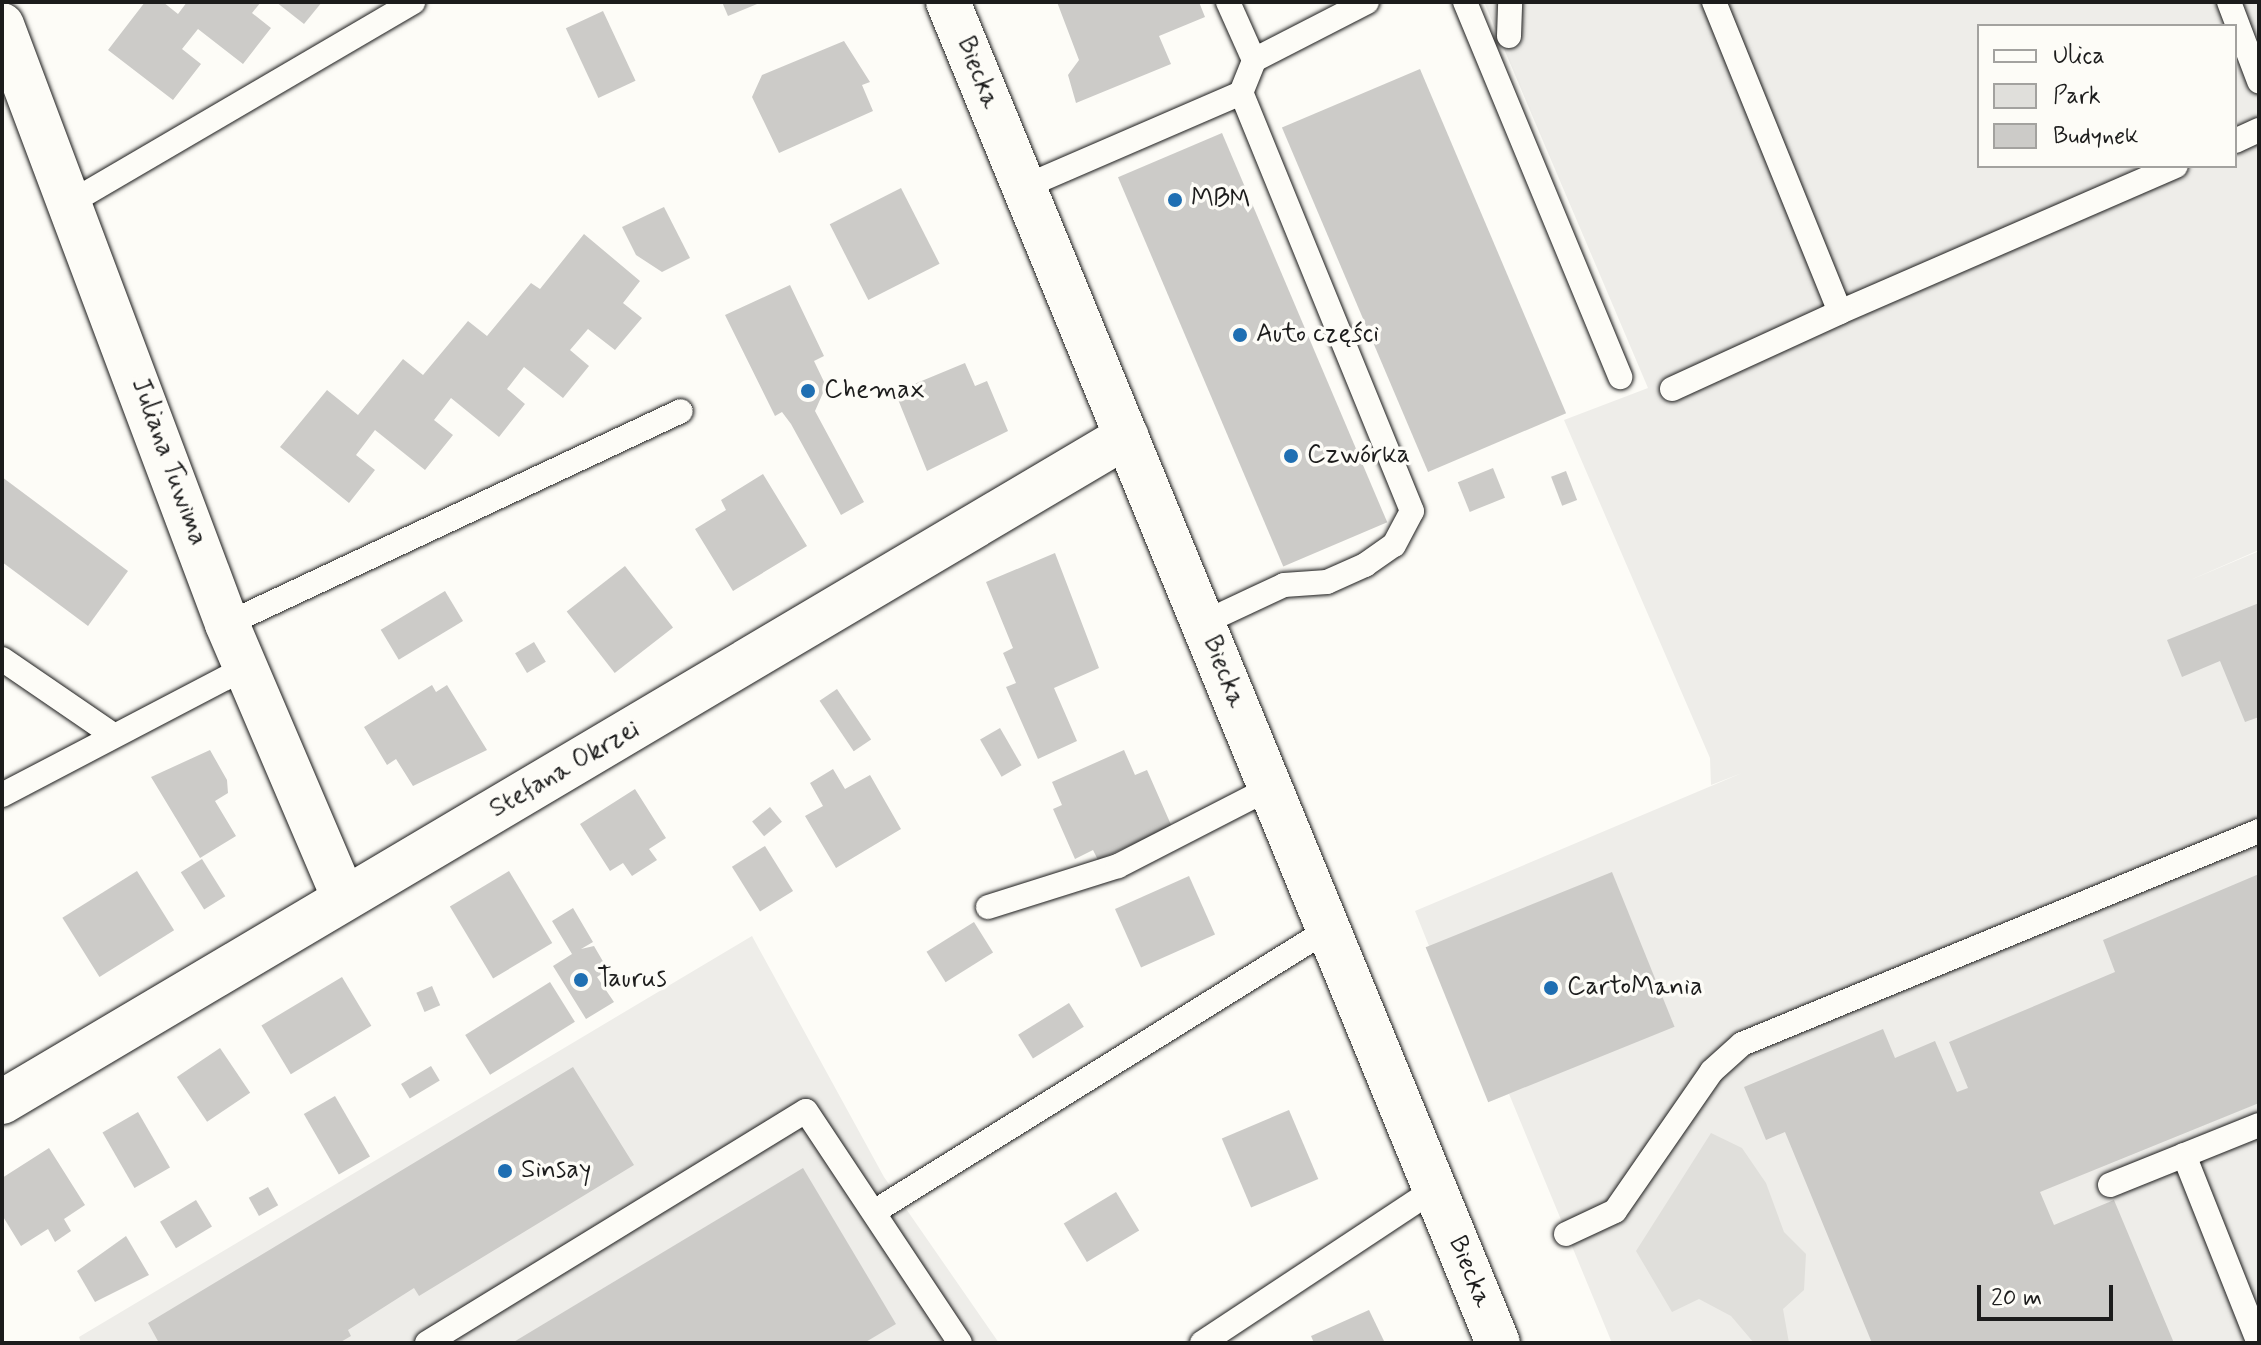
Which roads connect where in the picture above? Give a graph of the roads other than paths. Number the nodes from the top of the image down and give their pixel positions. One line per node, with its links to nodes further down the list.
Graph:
1 (413, 2): 18 (lane)
2 (948, 2): 17 (street, Biecka)
3 (1228, 2): 11 (lane)
4 (1367, 2): 11 (lane)
5 (1465, 2): 20 (lane)
6 (1510, 2): 10 (lane)
7 (1714, 2): 19 (lane)
8 (2229, 2): 12 (lane)
9 (2, 25): 18 (street, Juliana Tuwima)
10 (1509, 36)
11 (1254, 60): 13 (lane)
12 (2259, 81)
13 (1241, 93): 17 (lane); 24 (lane)
14 (2259, 130): 15 (lane)
15 (2237, 140)
16 (2171, 168): 19 (lane)
17 (1024, 187): 23 (street, Biecka)
18 (73, 201): 25 (street, Juliana Tuwima)
19 (1840, 312): 21 (lane)
20 (1620, 377)
21 (1672, 389)
22 (681, 411): 25 (lane)
23 (1127, 436): 24 (street, Biecka); 32 (street, Stefana Okrzei)
24 (1203, 623): 29 (street, Biecka)
25 (227, 624): 27 (street, Juliana Tuwima)
26 (2, 659): 28 (lane)
27 (245, 668): 28 (lane); 32 (street, Juliana Tuwima)
28 (113, 735): 30 (lane)
29 (1270, 788): 33 (lane); 34 (street, Biecka)
30 (2, 795)
31 (2259, 831): 41 (lane)
32 (343, 896): 35 (street, Stefana Okrzei)
33 (988, 907)
34 (1329, 929): 39 (street, Biecka); 40 (lane)
35 (2, 1102)
36 (2259, 1125): 37 (lane)
37 (2184, 1155): 38 (lane); 46 (lane)
38 (2110, 1185)
39 (1435, 1189): 44 (lane); 45 (street, Biecka)
40 (877, 1210): 42 (lane); 43 (lane)
41 (1566, 1234)
42 (427, 1343)
43 (960, 1343)
44 (1202, 1343)
45 (1498, 1343)
46 (2259, 1343)

